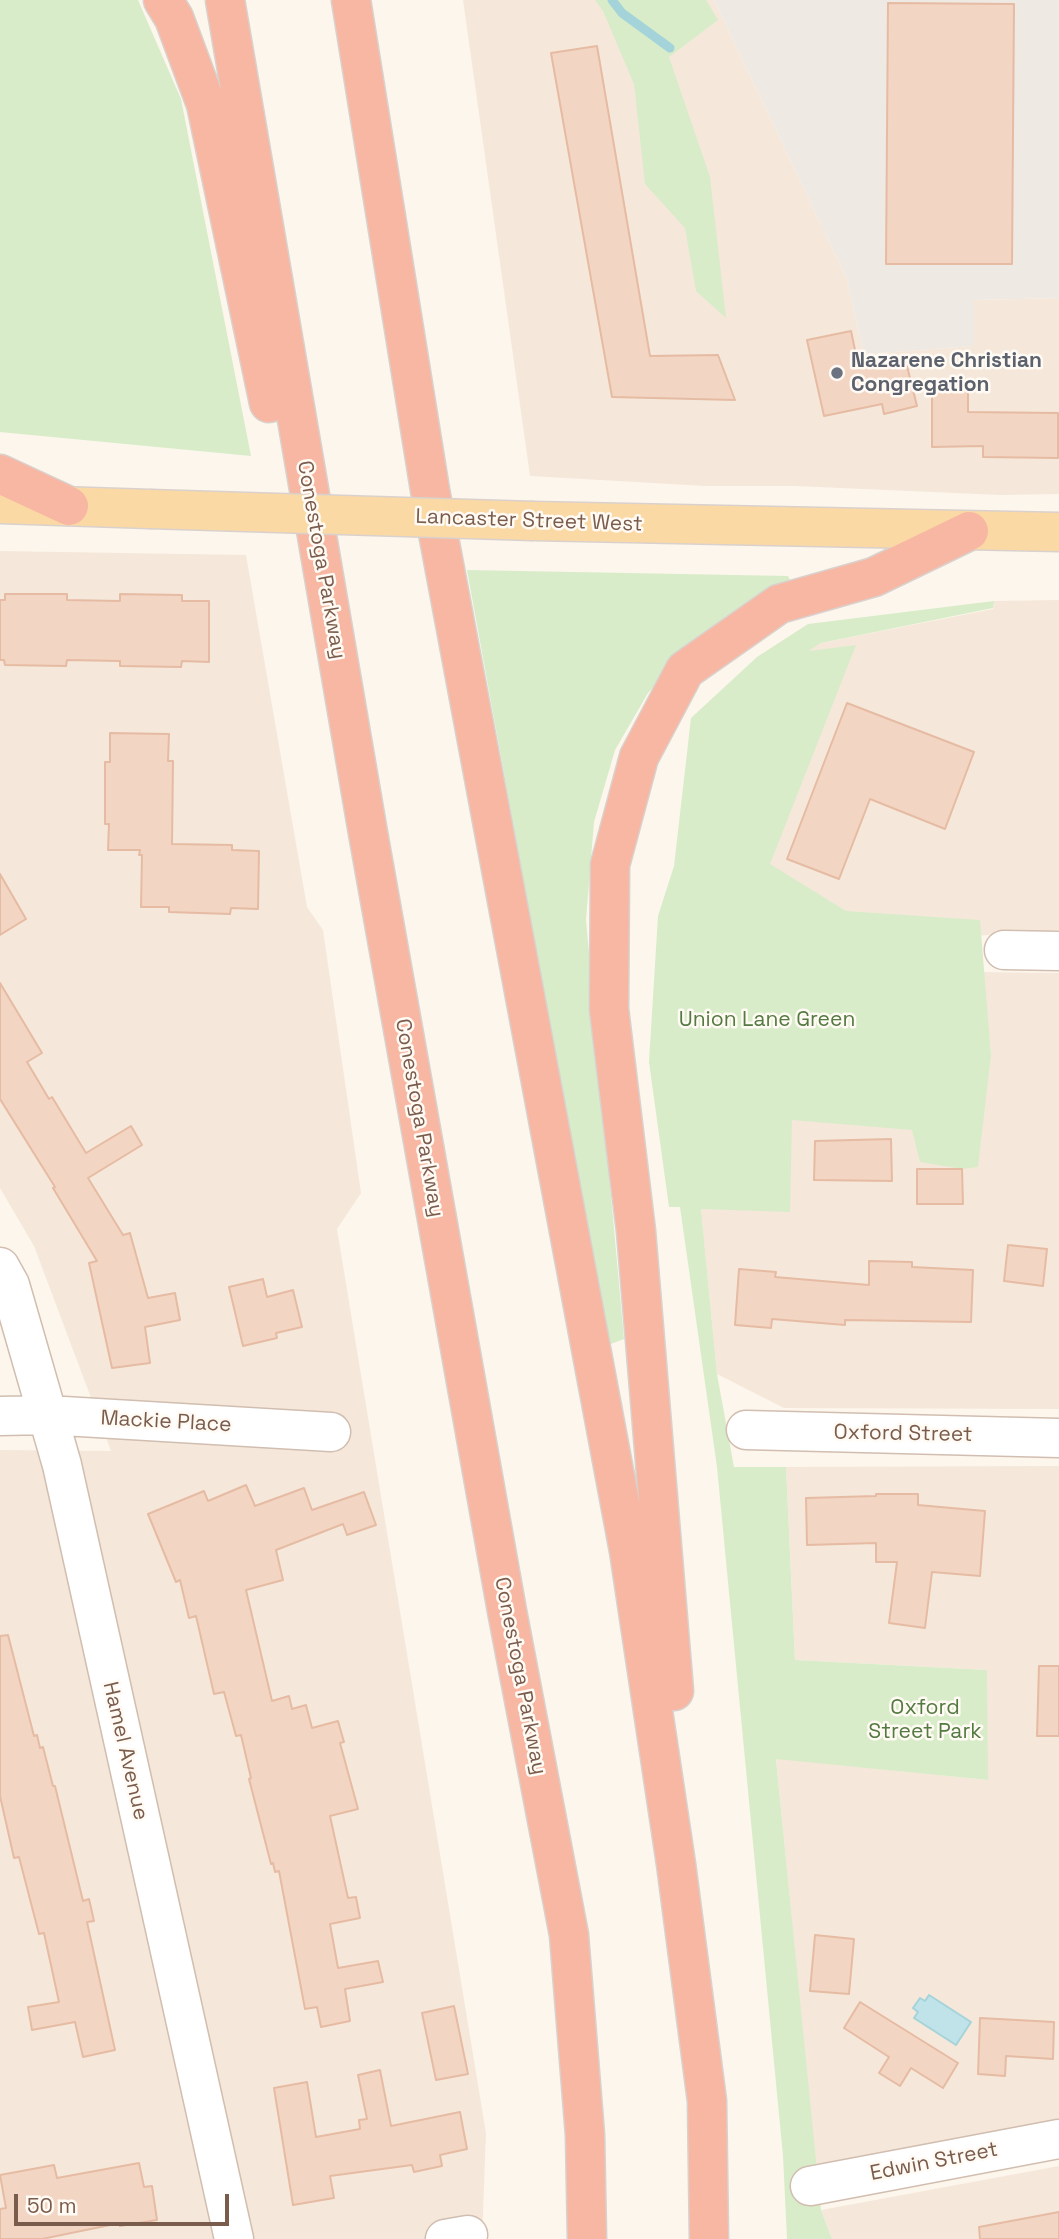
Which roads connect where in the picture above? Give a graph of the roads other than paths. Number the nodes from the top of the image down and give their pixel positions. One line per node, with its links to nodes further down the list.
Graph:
1 (163, 0): 9 (highway)
2 (225, 0): 9 (highway, Conestoga Parkway)
3 (351, 0): 18 (highway)
4 (0, 474): 6 (highway)
5 (0, 505): 6 (main road, Lancaster Street West)
6 (69, 506): 7 (main road, Lancaster Street West, bridge)
7 (969, 531): 8 (main road, Lancaster Street West); 18 (highway)
8 (1059, 532)
9 (368, 833): 22 (highway, Conestoga Parkway)
10 (1004, 950): 11 (street)
11 (1059, 951)
12 (0, 1267): 13 (street, Hamel Avenue)
13 (47, 1415): 14 (street, Mackie Place); 16 (street, Mackie Place); 21 (street, Hamel Avenue)
14 (0, 1416)
15 (746, 1430): 17 (street, Oxford Street)
16 (331, 1432)
17 (1059, 1438)
18 (676, 1864): 23 (highway)
19 (1059, 2139): 20 (street, Edwin Street)
20 (810, 2186)
21 (234, 2239)
22 (587, 2239)
23 (709, 2239)

